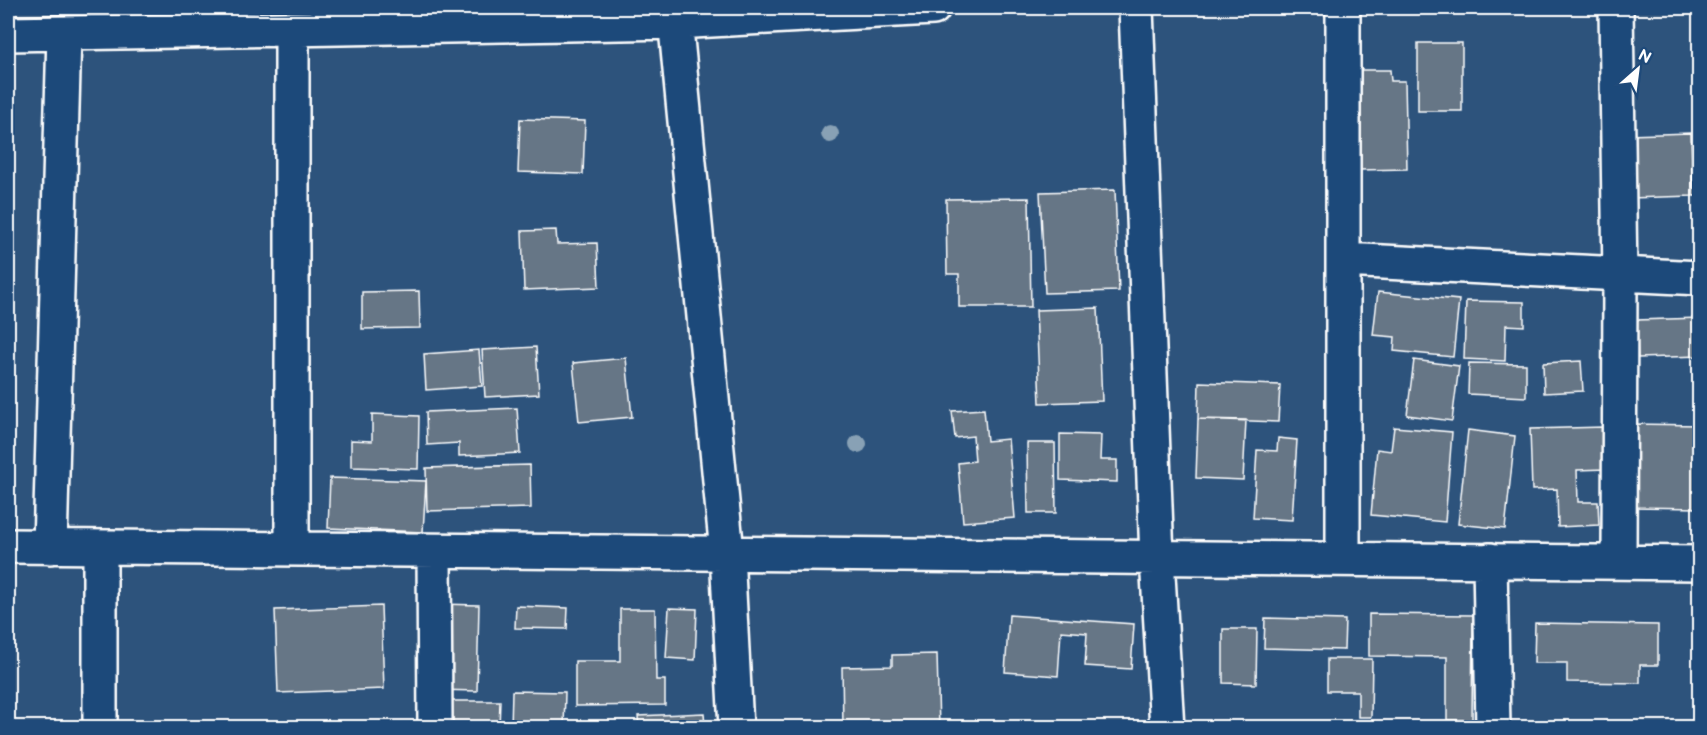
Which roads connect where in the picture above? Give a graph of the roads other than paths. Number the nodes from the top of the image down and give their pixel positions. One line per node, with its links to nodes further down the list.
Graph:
1 (933, 8): 5 (street)
2 (1136, 8): 19 (street)
3 (1343, 8): 10 (street)
4 (1616, 8): 11 (street)
5 (675, 15): 6 (street); 18 (street)
6 (332, 18): 7 (street)
7 (292, 29): 9 (street); 16 (street)
8 (8, 34): 9 (street)
9 (64, 34): 14 (street)
10 (1343, 261): 11 (street); 20 (street)
11 (1620, 276): 12 (street); 22 (street)
12 (1700, 278)
13 (8, 546): 14 (street)
14 (50, 547): 15 (street)
15 (100, 548): 16 (street); 24 (street)
16 (292, 549): 17 (street)
17 (434, 551): 18 (street); 25 (street)
18 (727, 553): 19 (street); 26 (street)
19 (1157, 558): 20 (street); 27 (street)
20 (1342, 559): 21 (street)
21 (1490, 560): 22 (street); 28 (street)
22 (1619, 562): 23 (street)
23 (1700, 563)
24 (100, 728)
25 (435, 728)
26 (736, 728)
27 (1167, 728)
28 (1493, 728)

